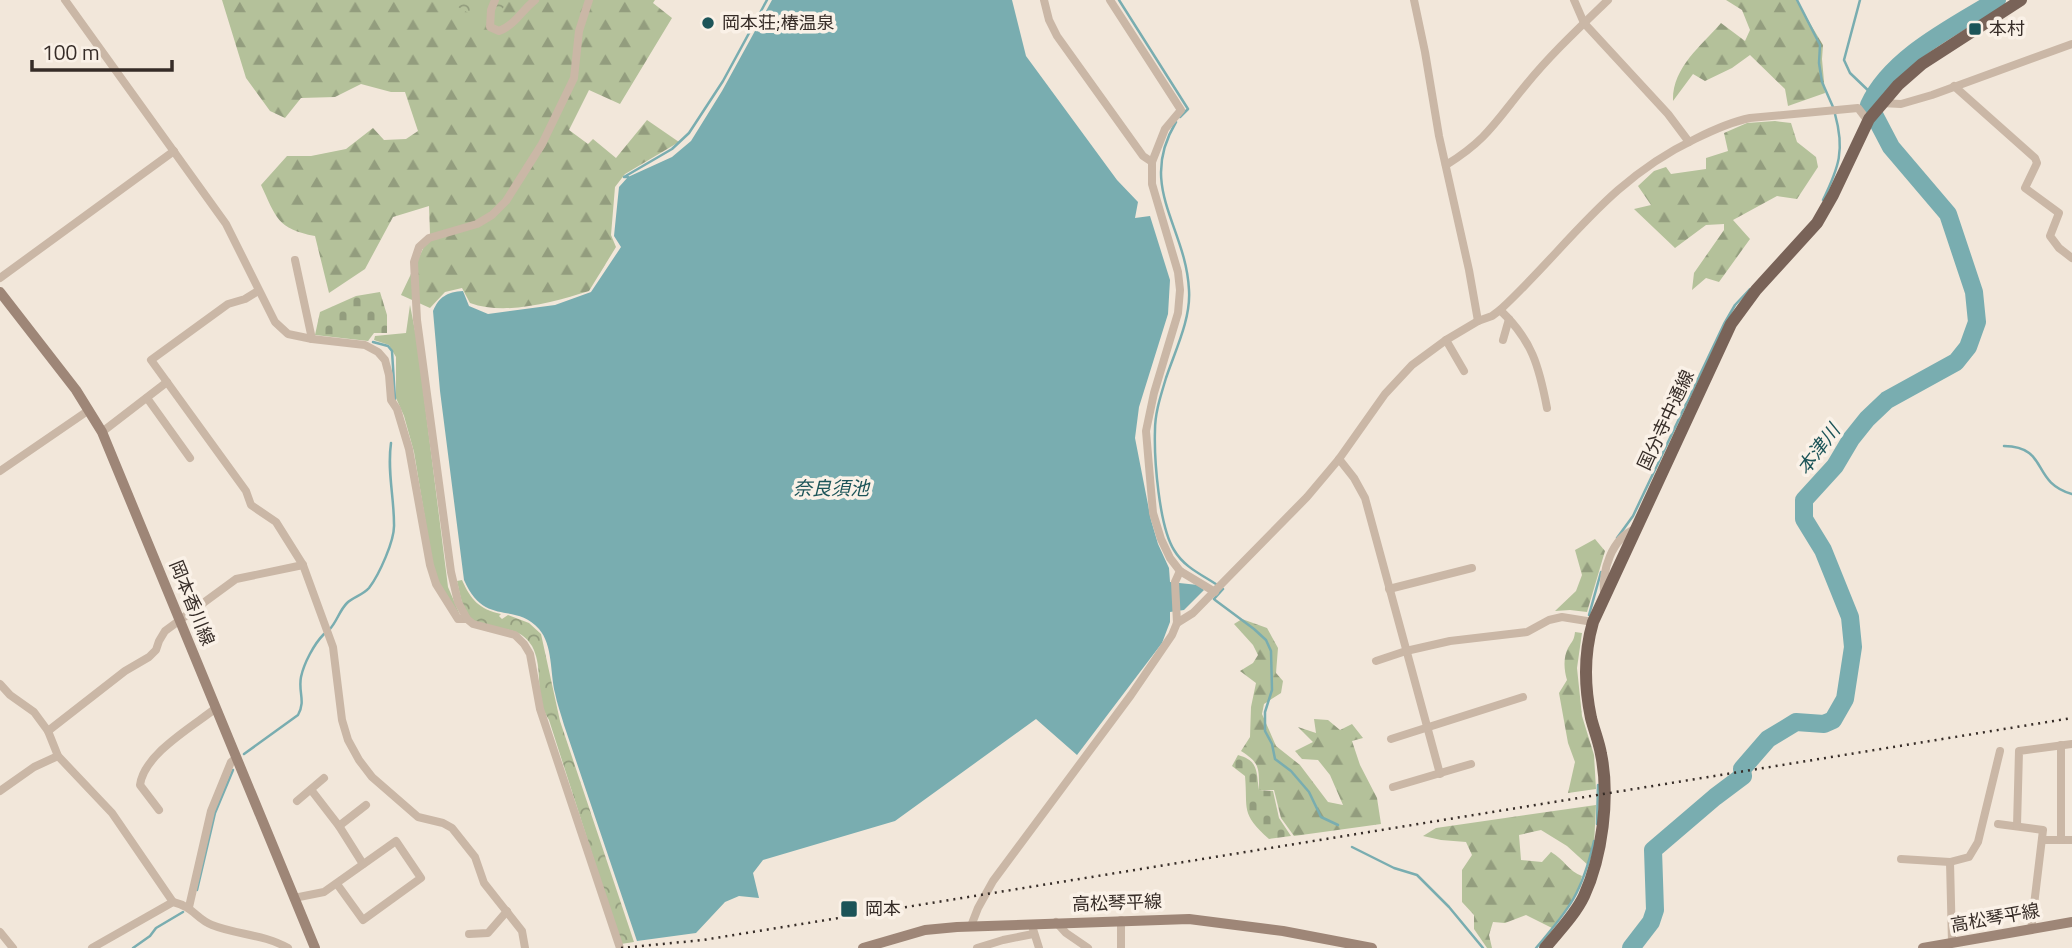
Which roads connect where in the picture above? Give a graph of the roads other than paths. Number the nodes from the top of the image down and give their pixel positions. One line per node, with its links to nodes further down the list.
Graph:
1 (65, 0): 17 (street)
2 (495, 0): 3 (street)
3 (535, 0)
4 (589, 0): 46 (street)
5 (1044, 0): 18 (street)
6 (1110, 0): 18 (street)
7 (1414, 0): 19 (street)
8 (1574, 0): 11 (street)
9 (1608, 0): 11 (street)
10 (2021, 0): 14 (main road, 国分寺中通線)
11 (1584, 23): 16 (street); 19 (street)
12 (2072, 44): 13 (street)
13 (1954, 86): 14 (street); 20 (street)
14 (1880, 105): 15 (main road, 国分寺中通線)
15 (1869, 120): 16 (street); 48 (main road, 国分寺中通線)
16 (1689, 142): 25 (street)
17 (174, 150): 22 (street); 23 (street)
18 (1152, 162): 42 (street)
19 (1446, 164): 27 (street)
20 (2072, 258)
21 (295, 260): 28 (street)
22 (0, 278)
23 (258, 291): 28 (street); 32 (street)
24 (0, 292): 35 (main road, 岡本香川線)
25 (1500, 310): 26 (street); 27 (street)
26 (1510, 319): 30 (street); 34 (street)
27 (1478, 321): 29 (street)
28 (312, 339): 46 (street)
29 (1446, 340): 31 (street); 38 (street)
30 (1503, 340)
31 (1464, 371)
32 (167, 382): 33 (street); 40 (street)
33 (147, 398): 36 (street); 37 (street)
34 (1547, 408)
35 (89, 410): 36 (main road, 岡本香川線); 39 (street)
36 (102, 432): 47 (main road, 岡本香川線)
37 (190, 458)
38 (1339, 459): 43 (street); 44 (street)
39 (0, 471)
40 (303, 565): 47 (street); 84 (street)
41 (1472, 568): 43 (street)
42 (1180, 571): 44 (street); 45 (street)
43 (1390, 589): 49 (street)
44 (1215, 592): 45 (street)
45 (1176, 618): 88 (street)
46 (467, 619): 100 (street)
47 (181, 622): 53 (main road, 岡本香川線); 55 (street)
48 (1593, 622): 49 (street); 107 (main road, 国分寺中通線)
49 (1406, 651): 50 (street); 54 (street)
50 (1376, 661)
51 (0, 684): 55 (street)
52 (1523, 697): 54 (street)
53 (216, 708): 61 (main road, 岡本香川線); 70 (street)
54 (1427, 728): 56 (street); 63 (street)
55 (48, 732): 60 (street)
56 (1391, 739)
57 (2072, 744): 58 (street)
58 (2061, 745): 73 (street); 75 (street)
59 (2000, 751): 78 (street)
60 (58, 756): 66 (street); 82 (street)
61 (236, 758): 81 (main road, 岡本香川線); 83 (street)
62 (1471, 764): 63 (street)
63 (1440, 774): 65 (street)
64 (324, 778): 67 (street)
65 (1393, 787)
66 (0, 791)
67 (312, 791): 68 (street); 72 (street)
68 (298, 801)
69 (366, 805): 72 (street)
70 (159, 810)
71 (1998, 824): 73 (street)
72 (339, 826): 79 (street)
73 (2017, 826): 74 (street)
74 (2042, 840): 75 (street); 90 (street)
75 (2061, 840): 76 (street)
76 (2072, 840)
77 (1901, 859): 78 (street)
78 (1951, 862): 93 (street)
79 (363, 864): 80 (street); 80 (street)
80 (337, 884): 81 (street)
81 (294, 898): 98 (main road, 岡本香川線)
82 (173, 902): 83 (street); 96 (street)
83 (189, 907): 97 (street)
84 (507, 911): 92 (street); 99 (street)
85 (1121, 920): 86 (main road, 高松琴平線); 94 (main road, 高松琴平線); 105 (street)
86 (1056, 922): 89 (main road, 高松琴平線); 104 (street)
87 (2072, 922): 90 (main road, 高松琴平線)
88 (971, 926): 89 (main road, 高松琴平線); 101 (main road, 高松琴平線)
89 (1033, 929): 102 (street); 103 (street)
90 (2031, 930): 93 (main road, 高松琴平線)
91 (0, 932): 95 (street)
92 (469, 934)
93 (1952, 943): 108 (main road, 高松琴平線)
94 (1356, 946): 106 (main road, 高松琴平線)
95 (13, 948)
96 (92, 948)
97 (288, 948)
98 (315, 948)
99 (526, 948)
100 (620, 948)
101 (863, 948)
102 (977, 948)
103 (1039, 948)
104 (1088, 948)
105 (1121, 948)
106 (1372, 948)
107 (1545, 948)
108 (1923, 948)

